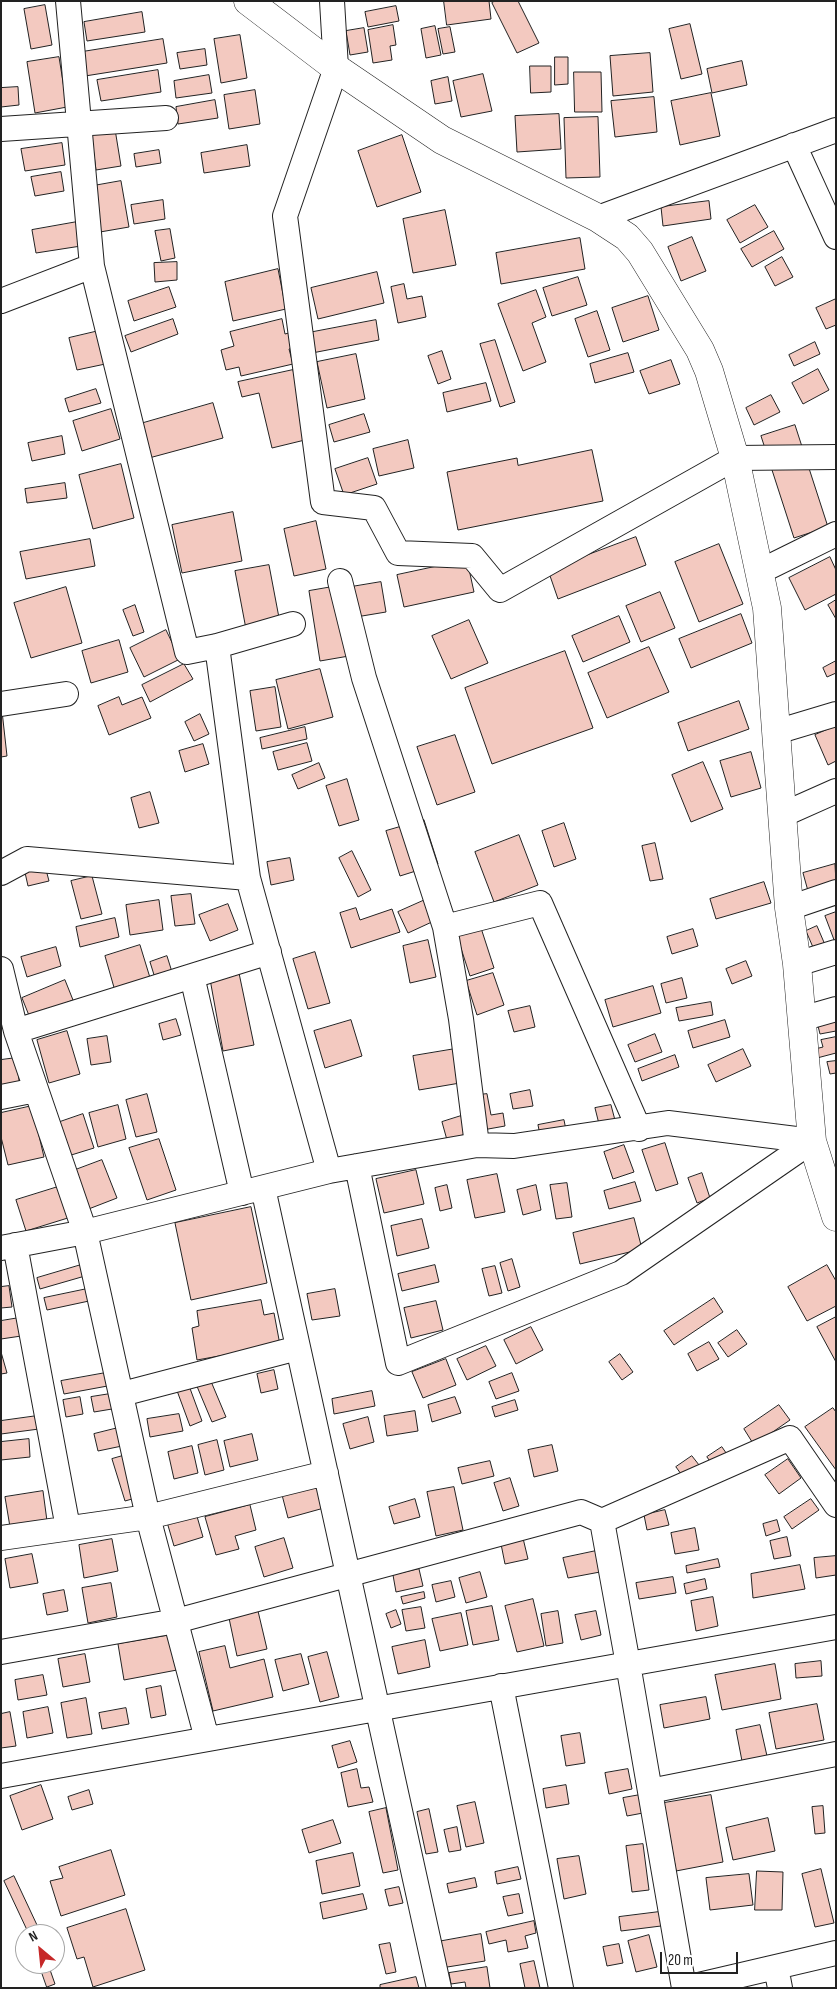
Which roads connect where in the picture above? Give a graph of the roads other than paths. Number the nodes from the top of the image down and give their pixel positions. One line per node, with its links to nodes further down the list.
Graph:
1 (68, 1): 6 (street)
2 (248, 1): 4 (street)
3 (332, 1): 4 (street)
4 (336, 68): 10 (street); 15 (street)
5 (166, 118): 6 (street)
6 (79, 124): 7 (street); 12 (street)
7 (1, 129)
8 (836, 130): 9 (street)
9 (794, 145): 10 (street); 11 (street)
10 (598, 218): 15 (street)
11 (836, 237)
12 (92, 266): 13 (street); 20 (street)
13 (1, 301)
14 (836, 457): 15 (street)
15 (735, 458): 17 (street)
16 (836, 534): 17 (street)
17 (759, 572): 24 (street)
18 (340, 581): 31 (street)
19 (293, 624): 20 (street)
20 (217, 646): 28 (street)
21 (66, 694): 22 (street)
22 (1, 704)
23 (836, 714): 24 (street)
24 (776, 732): 26 (street)
25 (836, 791): 26 (street)
26 (782, 815): 30 (street)
27 (1, 873): 28 (street)
28 (248, 878): 32 (street)
29 (836, 892): 30 (street)
30 (789, 908): 34 (street)
31 (445, 927): 42 (street); 44 (street)
32 (269, 952): 36 (street); 46 (street)
33 (836, 952): 34 (street)
34 (796, 964): 38 (street)
35 (1, 970): 39 (street)
36 (192, 976): 39 (street); 47 (street)
37 (836, 1009): 38 (street)
38 (801, 1019): 43 (street)
39 (16, 1032): 40 (street)
40 (36, 1090): 41 (street); 49 (street)
41 (1, 1097)
42 (639, 1129): 43 (street); 44 (street)
43 (812, 1141): 45 (street); 48 (street)
44 (477, 1145): 45 (street)
45 (357, 1166): 46 (street)
46 (330, 1171): 47 (street)
47 (252, 1190): 49 (street); 51 (street)
48 (836, 1217)
49 (86, 1232): 50 (street); 52 (street)
50 (8, 1247): 57 (street)
51 (298, 1348): 52 (street); 53 (street)
52 (122, 1394): 55 (street)
53 (326, 1473): 55 (street); 59 (street)
54 (836, 1505): 56 (street)
55 (148, 1517): 57 (street); 60 (street)
56 (602, 1521): 59 (street); 63 (street)
57 (68, 1528): 58 (street)
58 (1, 1538)
59 (348, 1575): 60 (street); 65 (street)
60 (176, 1621): 62 (street); 66 (street)
61 (836, 1628): 63 (street)
62 (1, 1652)
63 (628, 1664): 64 (street); 69 (street)
64 (501, 1686): 65 (street); 73 (street)
65 (379, 1708): 66 (street); 72 (street)
66 (207, 1739): 68 (street)
67 (836, 1754): 69 (street)
68 (1, 1776)
69 (650, 1791): 74 (street)
70 (836, 1953): 71 (street)
71 (778, 1977): 74 (street)
72 (439, 1988)
73 (561, 1988)
74 (685, 1988)

